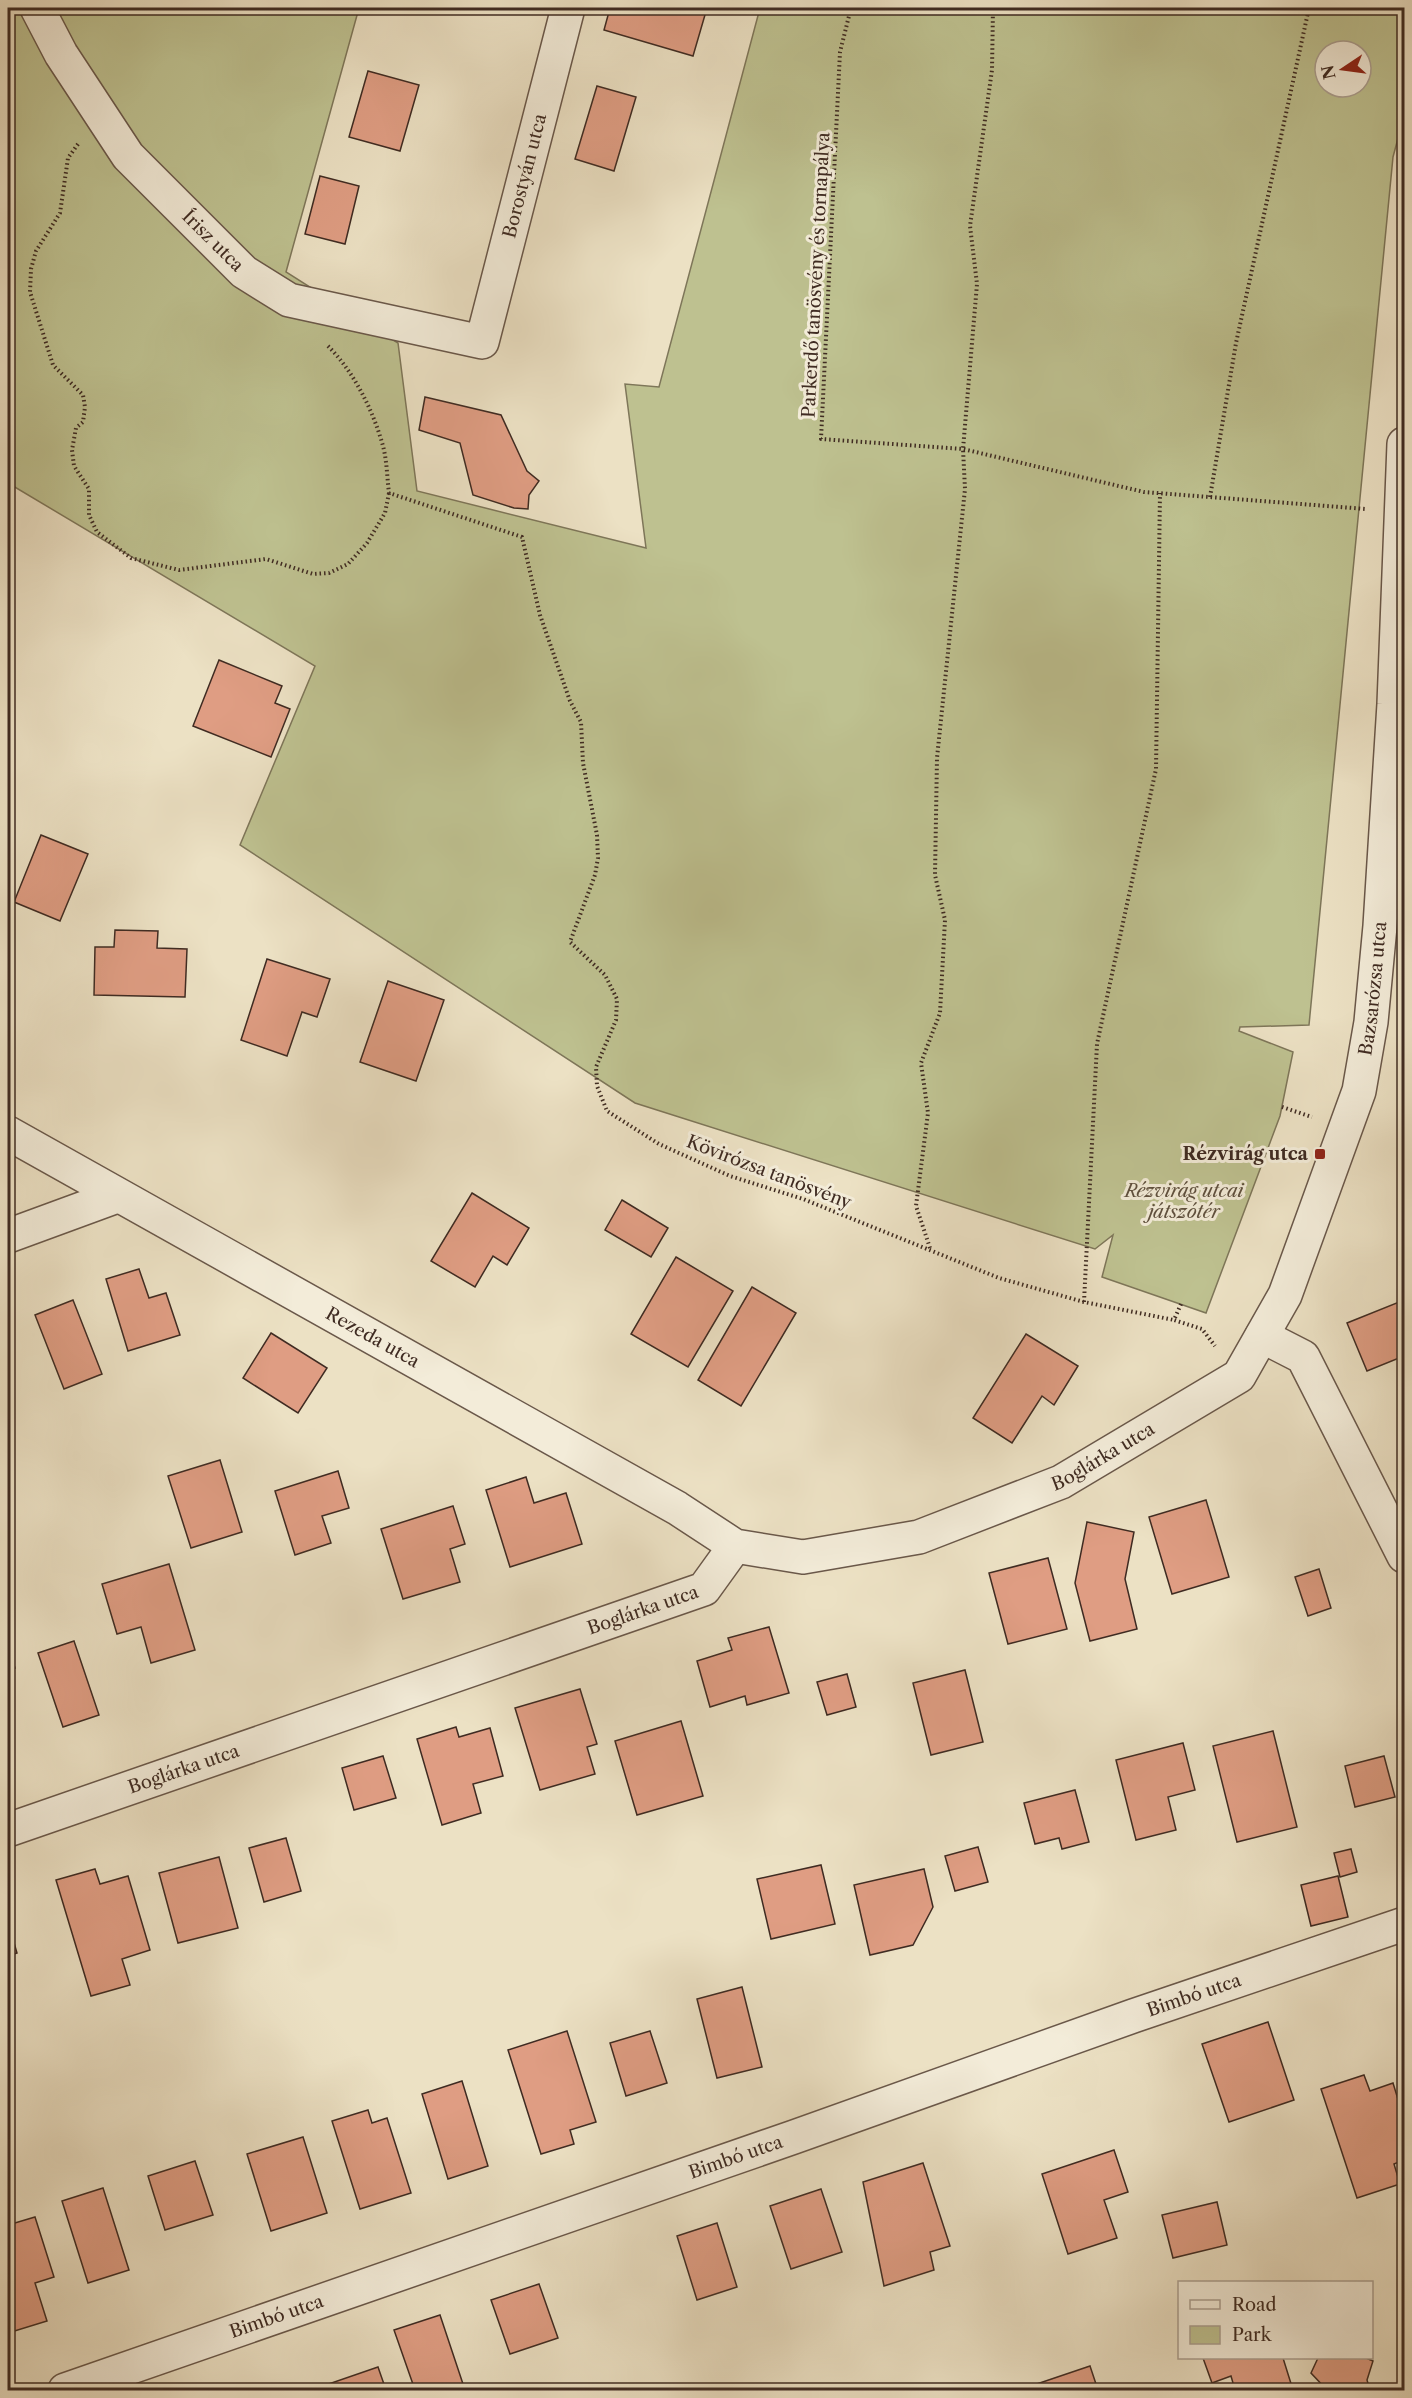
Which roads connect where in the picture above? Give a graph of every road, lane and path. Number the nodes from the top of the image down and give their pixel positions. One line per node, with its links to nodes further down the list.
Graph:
1 (37, 8): 6 (street, Írisz utca)
2 (568, 8): 7 (street, Borostyán utca)
3 (850, 8): 10 (path, Parkerdő tanösvény és tornapálya)
4 (993, 8): 10 (path)
5 (1309, 8): 13 (path)
6 (100, 116): 7 (street, Írisz utca); 11 (path)
7 (482, 342)
8 (324, 343): 11 (path)
9 (1404, 444): 14 (street, Bazsarózsa utca)
10 (963, 449): 12 (path, Parkerdő tanösvény és tornapálya); 19 (path)
11 (389, 493): 19 (path, Kövirózsa tanösvény)
12 (1160, 493): 13 (path, Parkerdő tanösvény és tornapálya); 20 (path)
13 (1210, 497): 14 (path, Parkerdő tanösvény és tornapálya)
14 (1402, 511): 15 (street, Bazsarózsa utca)
15 (1399, 702): 23 (street, Bazsarózsa utca)
16 (8, 1133): 17 (street, Rezeda utca)
17 (117, 1196): 18 (street); 25 (street, Rezeda utca)
18 (8, 1236)
19 (930, 1249): 20 (path, Kövirózsa tanösvény)
20 (1084, 1302): 22 (path, Kövirózsa tanösvény)
21 (1181, 1305): 22 (path)
22 (1174, 1320): 24 (path, Kövirózsa tanösvény)
23 (1262, 1336): 24 (street, Boglárka utca); 26 (street)
24 (1239, 1376): 25 (street, Boglárka utca)
25 (735, 1546): 27 (street, Boglárka utca)
26 (1404, 1556)
27 (8, 1830)
28 (1404, 1924): 29 (street, Bimbó utca)
29 (65, 2391)

